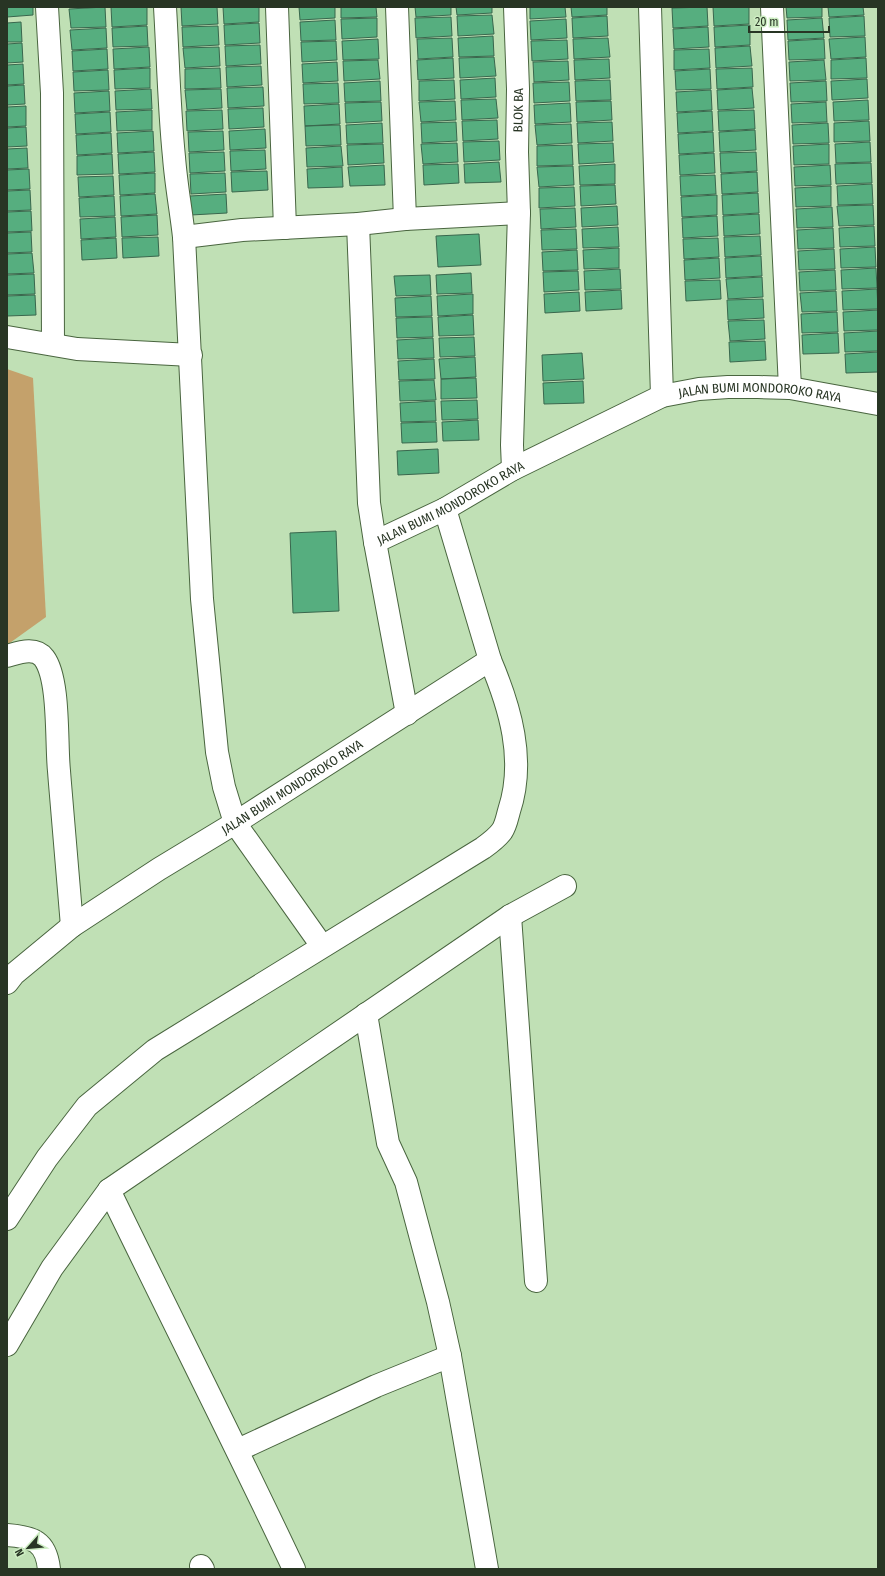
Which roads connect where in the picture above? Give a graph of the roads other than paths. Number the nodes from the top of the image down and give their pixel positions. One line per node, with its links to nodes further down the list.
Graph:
1 (47, 7): 14 (street)
2 (165, 7): 12 (street)
3 (277, 7): 11 (street)
4 (397, 7): 9 (street)
5 (515, 7): 8 (street, BLOK BA)
6 (650, 7): 17 (street)
7 (772, 7): 16 (street)
8 (519, 213): 9 (street); 19 (street, BLOK BA)
9 (405, 219): 10 (street)
10 (358, 224): 11 (street); 21 (street)
11 (285, 228): 12 (street)
12 (184, 237): 15 (street)
13 (7, 337): 14 (street)
14 (53, 344): 15 (street)
15 (190, 355): 25 (street)
16 (790, 388): 17 (street, JALAN BUMI MONDOROKO RAYA); 18 (street, JALAN BUMI MONDOROKO RAYA)
17 (662, 396): 19 (street, JALAN BUMI MONDOROKO RAYA)
18 (878, 404)
19 (513, 469): 20 (street, JALAN BUMI MONDOROKO RAYA)
20 (445, 509): 21 (street, JALAN BUMI MONDOROKO RAYA); 23 (street)
21 (375, 542): 24 (street, JALAN BUMI MONDOROKO RAYA)
22 (7, 656): 28 (street)
23 (490, 660): 24 (street); 29 (street)
24 (407, 714): 25 (street, JALAN BUMI MONDOROKO RAYA)
25 (235, 823): 28 (street, JALAN BUMI MONDOROKO RAYA); 29 (street)
26 (565, 886): 27 (street)
27 (510, 916): 31 (street); 34 (street)
28 (72, 926): 30 (street, JALAN BUMI MONDOROKO RAYA)
29 (322, 946): 33 (street)
30 (9, 974)
31 (366, 1014): 32 (street); 36 (street)
32 (109, 1190): 35 (street); 37 (street)
33 (7, 1219)
34 (536, 1281)
35 (7, 1345)
36 (450, 1356): 37 (street); 41 (street)
37 (238, 1450): 40 (street)
38 (7, 1535): 39 (street)
39 (49, 1569)
40 (294, 1569)
41 (487, 1569)

